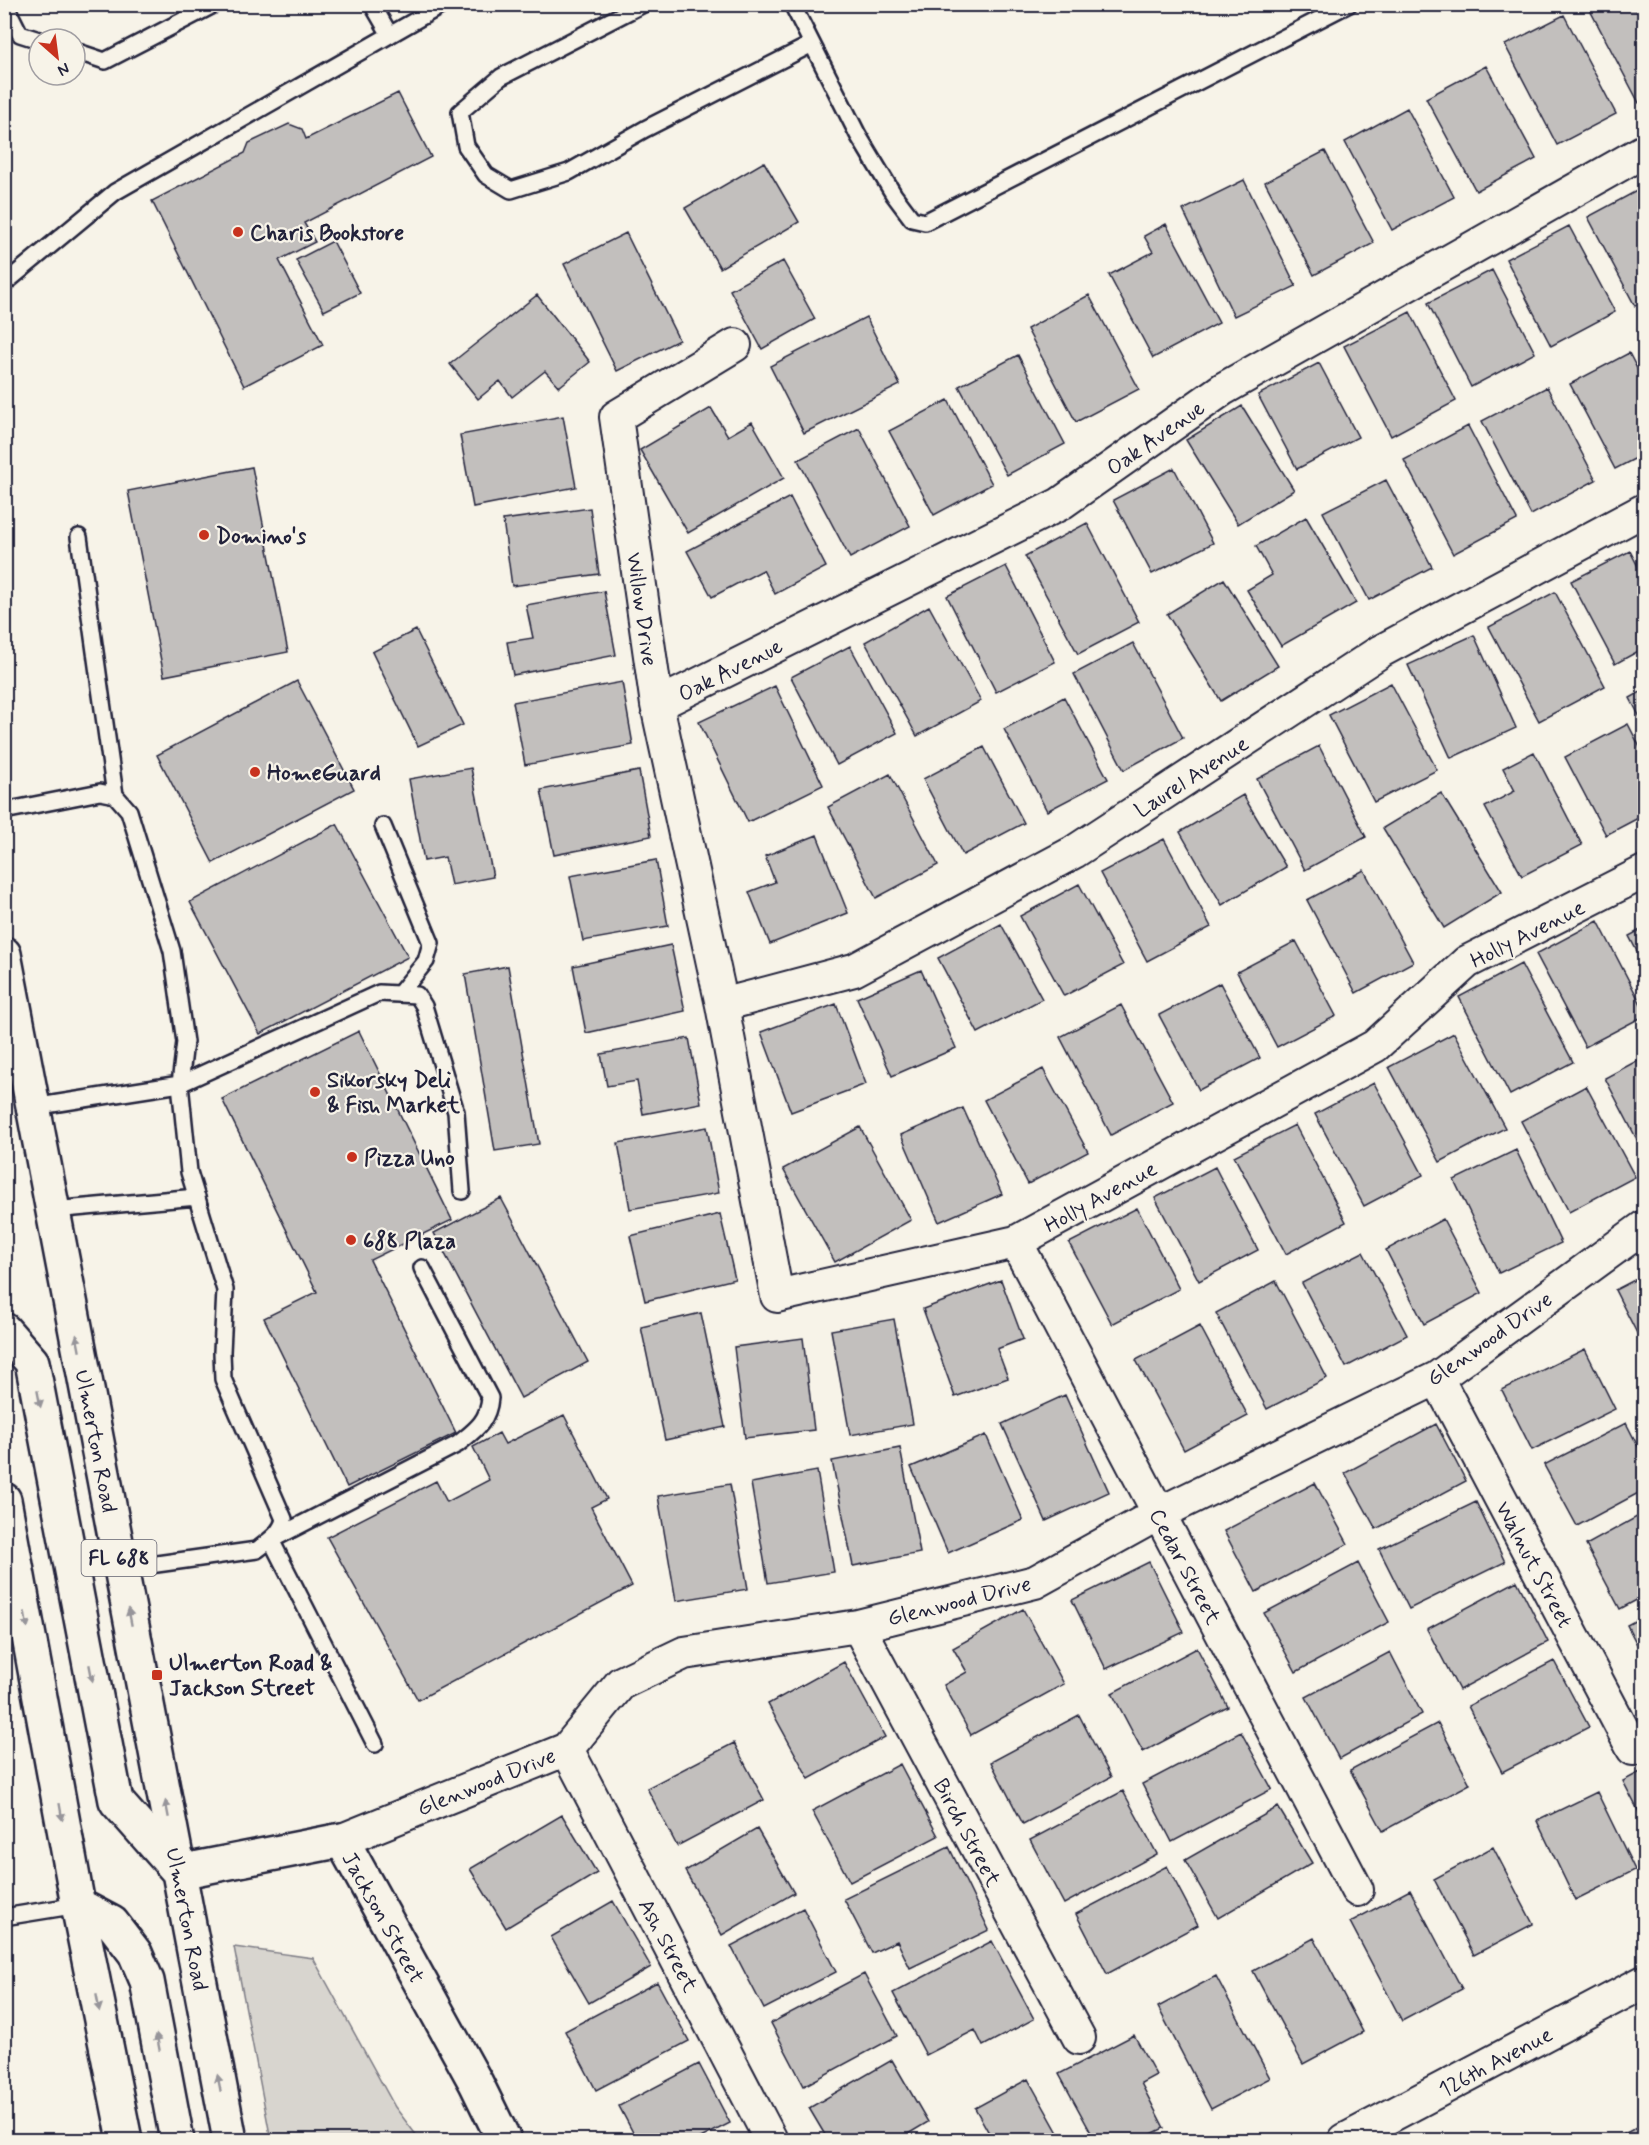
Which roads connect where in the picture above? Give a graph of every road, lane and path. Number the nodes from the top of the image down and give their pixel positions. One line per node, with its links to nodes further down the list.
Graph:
1 (5, 4): 9 (lane)
2 (215, 4): 11 (lane)
3 (372, 4): 8 (lane)
4 (444, 4): 8 (lane)
5 (643, 4): 10 (lane)
6 (792, 4): 10 (lane)
7 (1349, 4): 10 (lane)
8 (390, 35): 13 (lane)
9 (27, 36)
10 (812, 44)
11 (87, 55)
12 (1644, 151): 17 (street, Oak Avenue)
13 (4, 284)
14 (735, 345): 17 (street, Willow Drive)
15 (1644, 510): 24 (street, Laurel Avenue)
16 (79, 537): 18 (lane)
17 (657, 705): 24 (street, Willow Drive)
18 (115, 795): 19 (lane); 25 (lane)
19 (4, 811)
20 (383, 826): 23 (lane)
21 (1644, 872): 31 (street, Holly Avenue)
22 (4, 954): 26 (main road, Ulmerton Road / FL 688)
23 (400, 993): 25 (lane); 27 (lane)
24 (722, 1005): 31 (street, Holly Avenue)
25 (180, 1084): 26 (lane); 28 (lane)
26 (33, 1107): 29 (main road, Ulmerton Road / FL 688)
27 (462, 1191)
28 (197, 1197): 29 (lane); 37 (lane)
29 (53, 1210): 38 (main road, Ulmerton Road / FL 688, one-way to 29)
30 (1644, 1227): 34 (street, Glenwood Drive)
31 (1016, 1242): 36 (street, Cedar Street)
32 (422, 1269): 37 (lane)
33 (4, 1330): 44 (main road, one-way to 44)
34 (1437, 1378): 36 (street, Glenwood Drive); 42 (street, Walnut Street)
35 (4, 1500): 46 (main road, one-way to 46)
36 (1158, 1514): 39 (street, Glenwood Drive); 45 (street, Cedar Street)
37 (271, 1540): 38 (lane); 40 (lane)
38 (121, 1569): 44 (main road, Ulmerton Road / FL 688, one-way to 38)
39 (858, 1626): 41 (street, Glenwood Drive); 49 (street, Birch Street)
40 (375, 1744)
41 (567, 1749): 43 (street, Glenwood Drive); 54 (street, Ash Street)
42 (1633, 1749)
43 (342, 1840): 44 (main road, Jackson Street); 53 (main road, Jackson Street)
44 (179, 1872): 52 (main road, Ulmerton Road / FL 688, one-way to 44)
45 (1357, 1890)
46 (78, 1905): 47 (lane); 50 (main road, one-way to 50); 51 (main road, one-way to 46)
47 (4, 1917)
48 (1644, 1982): 55 (street, 126th Avenue)
49 (1079, 2038)
50 (125, 2140)
51 (177, 2140)
52 (230, 2140)
53 (504, 2140)
54 (771, 2140)
55 (1345, 2140)

